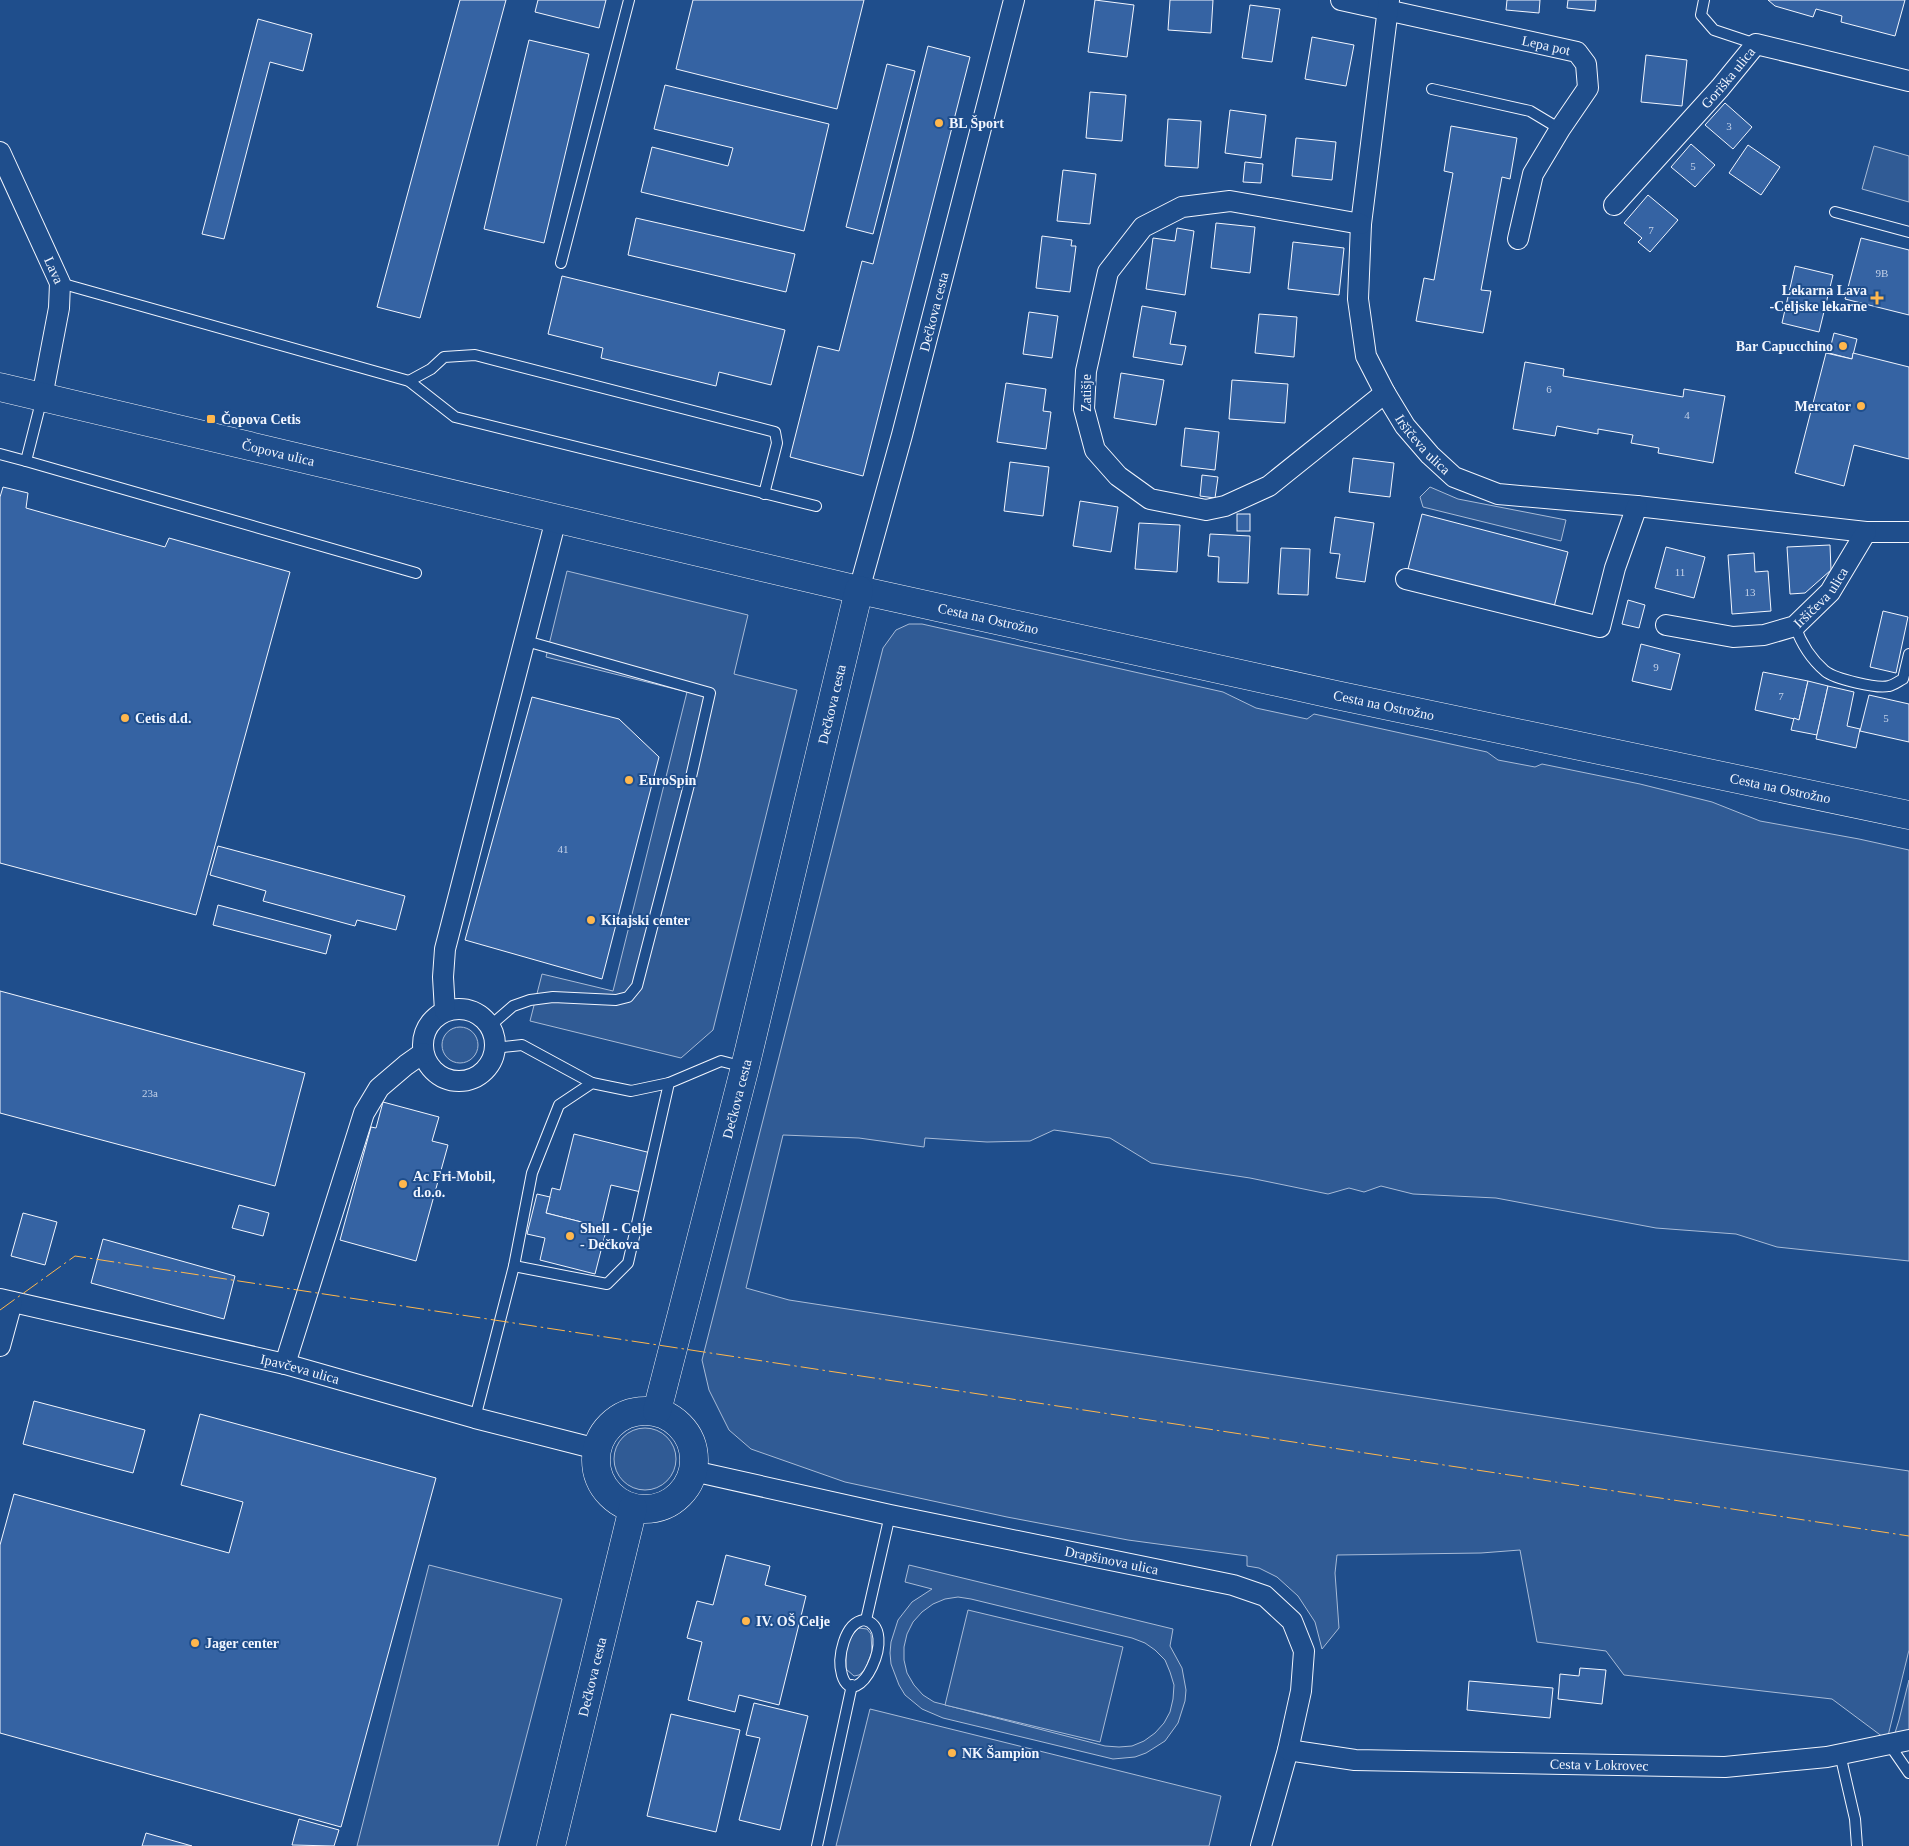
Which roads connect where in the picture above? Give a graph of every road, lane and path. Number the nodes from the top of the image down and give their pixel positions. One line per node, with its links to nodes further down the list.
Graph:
1 (629, 0): 16 (lane)
2 (1014, 0): 32 (street, Dečkova cesta)
3 (1341, 0): 5 (street, Lepa pot)
4 (1704, 0): 6 (lane)
5 (1388, 6): 9 (street, Lepa pot); 13 (street, Iršičeva ulica)
6 (1756, 44): 7 (street, Goriška ulica); 11 (street, Goriška ulica)
7 (1909, 81)
8 (1432, 89): 9 (lane)
9 (1560, 129): 15 (street, Lepa pot)
10 (0, 152): 17 (street, Lava)
11 (1614, 206)
12 (1835, 212): 14 (lane)
13 (1360, 224): 20 (street, Iršičeva ulica); 20 (street, Zatišje)
14 (1909, 232)
15 (1518, 238)
16 (561, 263)
17 (60, 283): 18 (lane); 21 (street, Lava)
18 (409, 381): 24 (lane); 24 (lane)
19 (0, 387): 21 (street, Čopova ulica)
20 (1385, 394): 26 (street, Iršičeva ulica)
21 (42, 397): 23 (lane); 27 (street, Čopova ulica)
22 (0, 454): 23 (lane)
23 (26, 461): 30 (lane)
24 (764, 494): 25 (lane)
25 (816, 506)
26 (1637, 506): 28 (street, Iršičeva ulica); 31 (street)
27 (556, 519): 32 (street, Čopova ulica); 35 (street)
28 (1866, 532): 29 (street, Iršičeva ulica); 34 (street, Iršičeva ulica)
29 (1909, 532)
30 (416, 573)
31 (1406, 579)
32 (859, 590): 37 (street, Cesta na Ostrožno); 42 (street, Dečkova cesta)
33 (1666, 625): 34 (street, Iršičeva ulica)
34 (1795, 626): 36 (lane)
35 (526, 640): 38 (street); 39 (lane)
36 (1909, 654)
37 (1909, 815)
38 (445, 1011): 39 (street); 41 (street)
39 (490, 1026): 40 (street)
40 (494, 1048): 41 (street); 43 (lane)
41 (424, 1053): 48 (street)
42 (745, 1067): 44 (lane); 49 (street, Dečkova cesta)
43 (592, 1083): 44 (lane); 45 (lane)
44 (669, 1083): 45 (lane)
45 (514, 1266): 50 (lane)
46 (6, 1301): 47 (street); 48 (street, Ipavčeva ulica)
47 (0, 1346)
48 (285, 1364): 50 (street, Ipavčeva ulica)
49 (657, 1411): 51 (street); 52 (street)
50 (475, 1418): 51 (street, Ipavčeva ulica)
51 (597, 1449): 53 (street)
52 (693, 1471): 53 (street); 54 (street, Drapšinova ulica)
53 (633, 1508): 62 (street, Dečkova cesta)
54 (890, 1515): 55 (lane); 59 (street, Drapšinova ulica)
55 (866, 1620): 56 (lane); 56 (lane)
56 (852, 1685): 63 (lane)
57 (1909, 1740): 58 (street, Cesta v Lokrovec)
58 (1889, 1744): 60 (street, Cesta v Lokrovec); 61 (lane)
59 (1288, 1750): 60 (street, Cesta v Lokrovec); 64 (street, Drapšinova ulica)
60 (1840, 1754): 65 (lane)
61 (1909, 1773)
62 (551, 1846)
63 (816, 1846)
64 (1261, 1846)
65 (1857, 1846)

